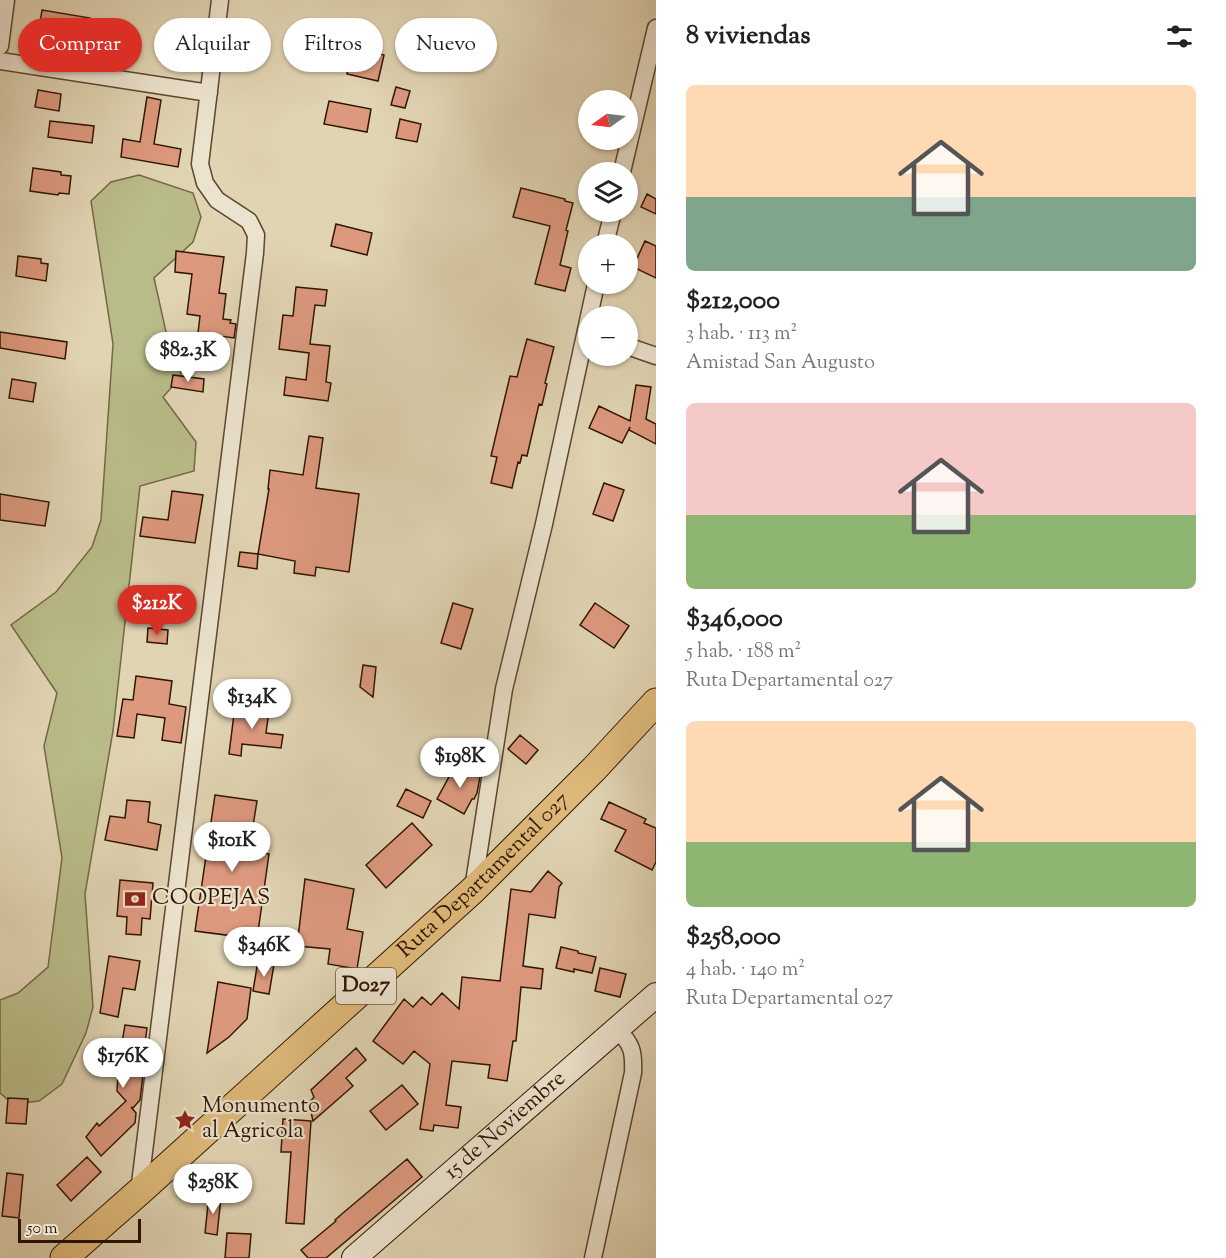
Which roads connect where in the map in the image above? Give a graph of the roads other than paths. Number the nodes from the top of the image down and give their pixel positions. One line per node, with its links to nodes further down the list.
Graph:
1 (6, 0): 4 (street)
2 (220, 0): 6 (street)
3 (656, 28): 7 (street)
4 (0, 46)
5 (0, 61): 6 (street)
6 (208, 93): 15 (street)
7 (624, 162)
8 (638, 350): 9 (street)
9 (656, 356)
10 (579, 366): 12 (street)
11 (656, 702): 12 (main road, Ruta Departamental 027 / D027)
12 (473, 890): 15 (main road, Ruta Departamental 027 / D027)
13 (656, 995): 14 (street, 15 de Noviembre)
14 (616, 1028): 17 (street, 15 de Noviembre); 18 (street)
15 (139, 1192): 16 (main road, Ruta Departamental 027 / D027)
16 (64, 1258)
17 (354, 1258)
18 (593, 1258)

